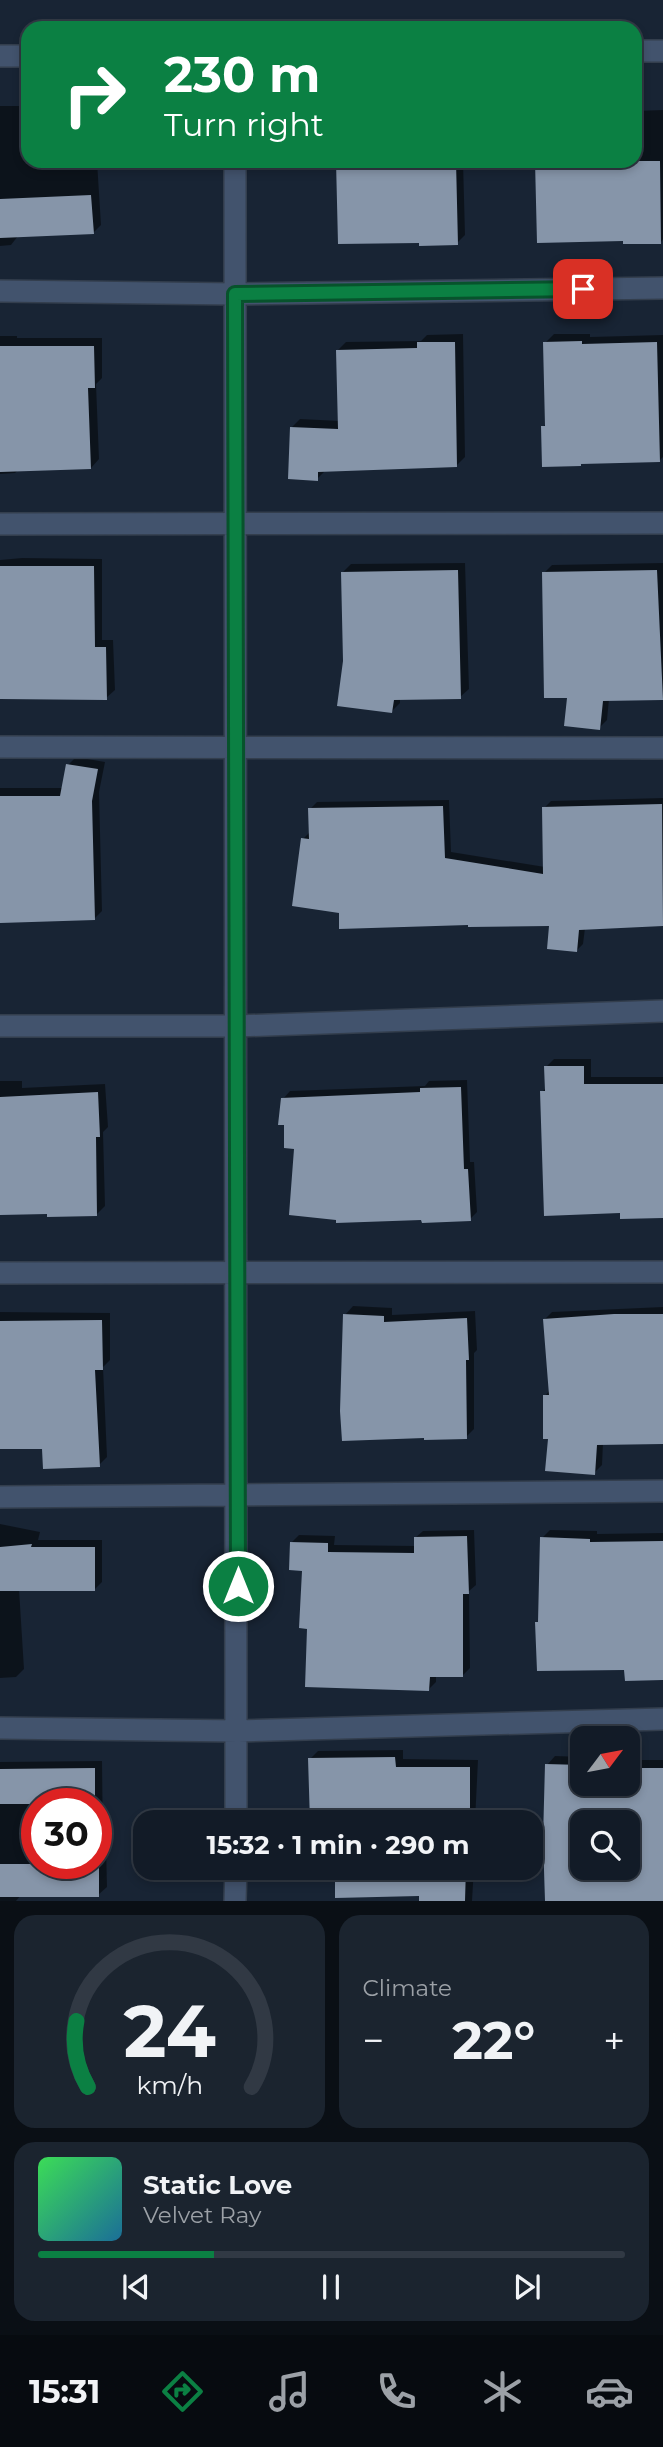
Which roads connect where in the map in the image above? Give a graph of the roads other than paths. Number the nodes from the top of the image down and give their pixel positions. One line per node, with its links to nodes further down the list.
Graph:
1 (642, 51): 2 (street)
2 (663, 51)
3 (0, 56): 4 (street)
4 (21, 56)
5 (235, 168): 8 (street)
6 (663, 288): 8 (street)
7 (0, 291): 8 (street)
8 (235, 294): 11 (street)
9 (663, 523): 11 (street)
10 (0, 524): 11 (street)
11 (236, 524): 13 (street)
12 (0, 747): 13 (street)
13 (236, 747): 14 (street); 17 (street)
14 (663, 748)
15 (663, 1011): 17 (street)
16 (0, 1026): 17 (street)
17 (237, 1026): 18 (street)
18 (237, 1272): 19 (street); 20 (street); 22 (street)
19 (663, 1272)
20 (0, 1273)
21 (663, 1492): 22 (street)
22 (238, 1496): 23 (street); 26 (street)
23 (0, 1497)
24 (663, 1719): 26 (street)
25 (0, 1728): 26 (street)
26 (238, 1731): 27 (street)
27 (236, 1810)
28 (236, 1880): 29 (street)
29 (235, 1901)

